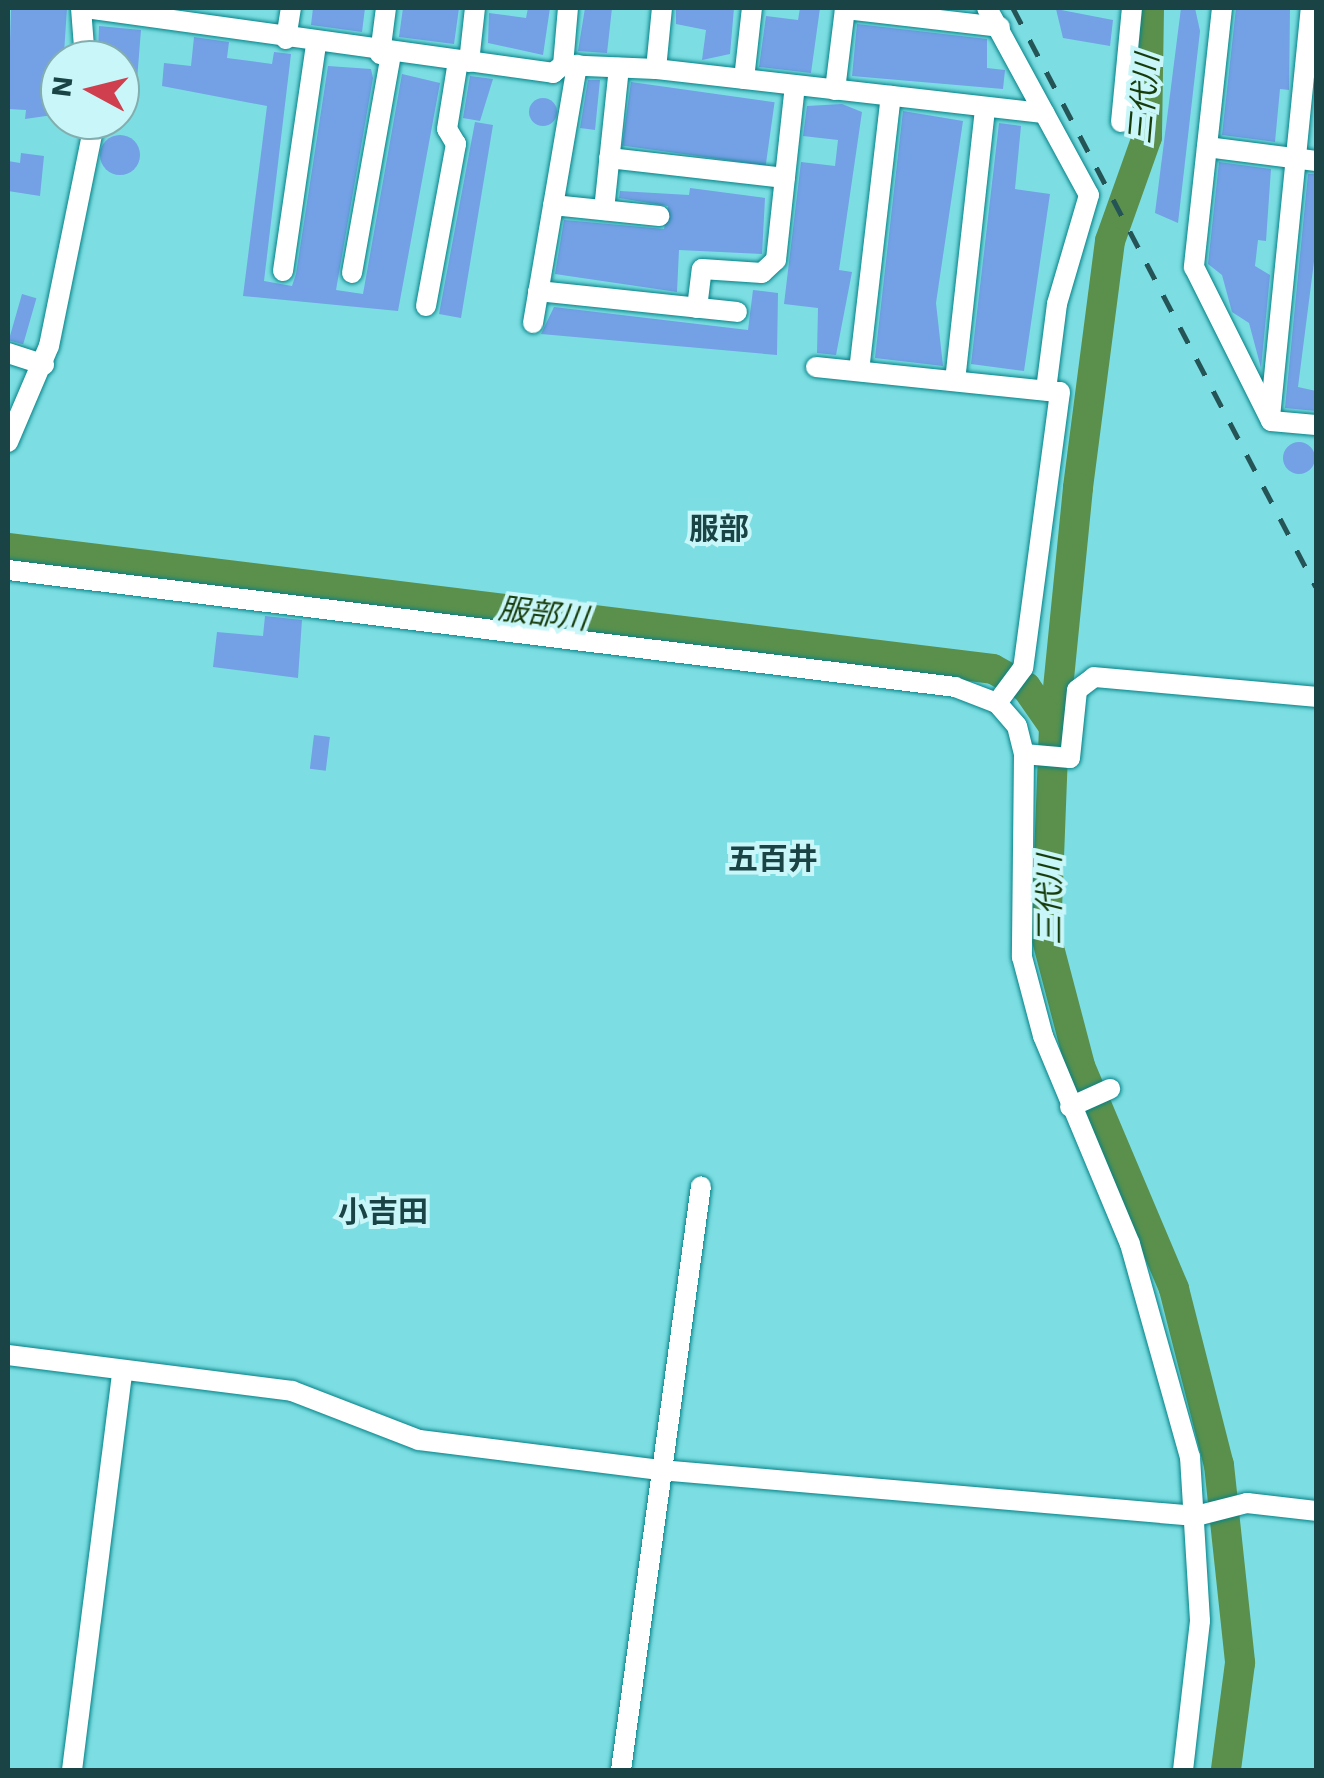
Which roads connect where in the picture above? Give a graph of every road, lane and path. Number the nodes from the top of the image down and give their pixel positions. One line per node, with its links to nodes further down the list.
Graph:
1 (83, 8): 14 (street); 15 (street)
2 (291, 8): 15 (street)
3 (386, 8): 17 (street)
4 (475, 8): 18 (street)
5 (568, 8): 19 (street)
6 (662, 8): 21 (street)
7 (752, 8): 22 (street)
8 (845, 8): 13 (street); 24 (street)
9 (988, 8): 13 (street)
10 (1132, 8): 28 (street)
11 (1222, 8): 30 (street)
12 (1311, 8): 32 (street)
13 (1000, 27): 27 (street)
14 (84, 40)
15 (286, 40): 16 (street)
16 (316, 46): 17 (street); 38 (street)
17 (386, 54): 18 (street); 39 (street)
18 (463, 62): 19 (street); 41 (street)
19 (570, 65): 20 (street); 35 (street)
20 (620, 68): 21 (street); 31 (street)
21 (656, 70): 22 (street)
22 (744, 79): 23 (street)
23 (794, 86): 24 (street); 34 (street)
24 (835, 90): 25 (street)
25 (892, 96): 26 (street); 48 (street)
26 (985, 108): 27 (street); 49 (street)
27 (1046, 113): 50 (street)
28 (1121, 122)
29 (92, 140): 46 (street)
30 (1207, 147): 32 (street); 51 (street)
31 (610, 158): 34 (street); 36 (street)
32 (1294, 158): 33 (street); 51 (street)
33 (1316, 160)
34 (784, 178): 42 (street)
35 (553, 205): 36 (street); 40 (street)
36 (604, 210): 37 (street)
37 (660, 216)
38 (283, 270)
39 (352, 273)
40 (538, 292): 42 (street); 44 (street)
41 (426, 306)
42 (697, 308): 43 (street)
43 (737, 312)
44 (533, 323)
45 (8, 353): 46 (street)
46 (44, 364): 53 (street)
47 (816, 367): 48 (street)
48 (859, 371): 49 (street)
49 (955, 381): 50 (street)
50 (1046, 390): 56 (street)
51 (1270, 418): 52 (street)
52 (1316, 425)
53 (8, 442)
54 (8, 570): 56 (street)
55 (1316, 698): 57 (street)
56 (1000, 699): 57 (street)
57 (1026, 754): 59 (street)
58 (1108, 1090): 59 (street)
59 (1072, 1106): 65 (street)
60 (701, 1186): 63 (street)
61 (8, 1355): 62 (street)
62 (122, 1373): 63 (street); 66 (street)
63 (660, 1470): 65 (street); 67 (street)
64 (1316, 1510): 65 (street)
65 (1201, 1516): 68 (street)
66 (72, 1770)
67 (621, 1770)
68 (1183, 1770)

